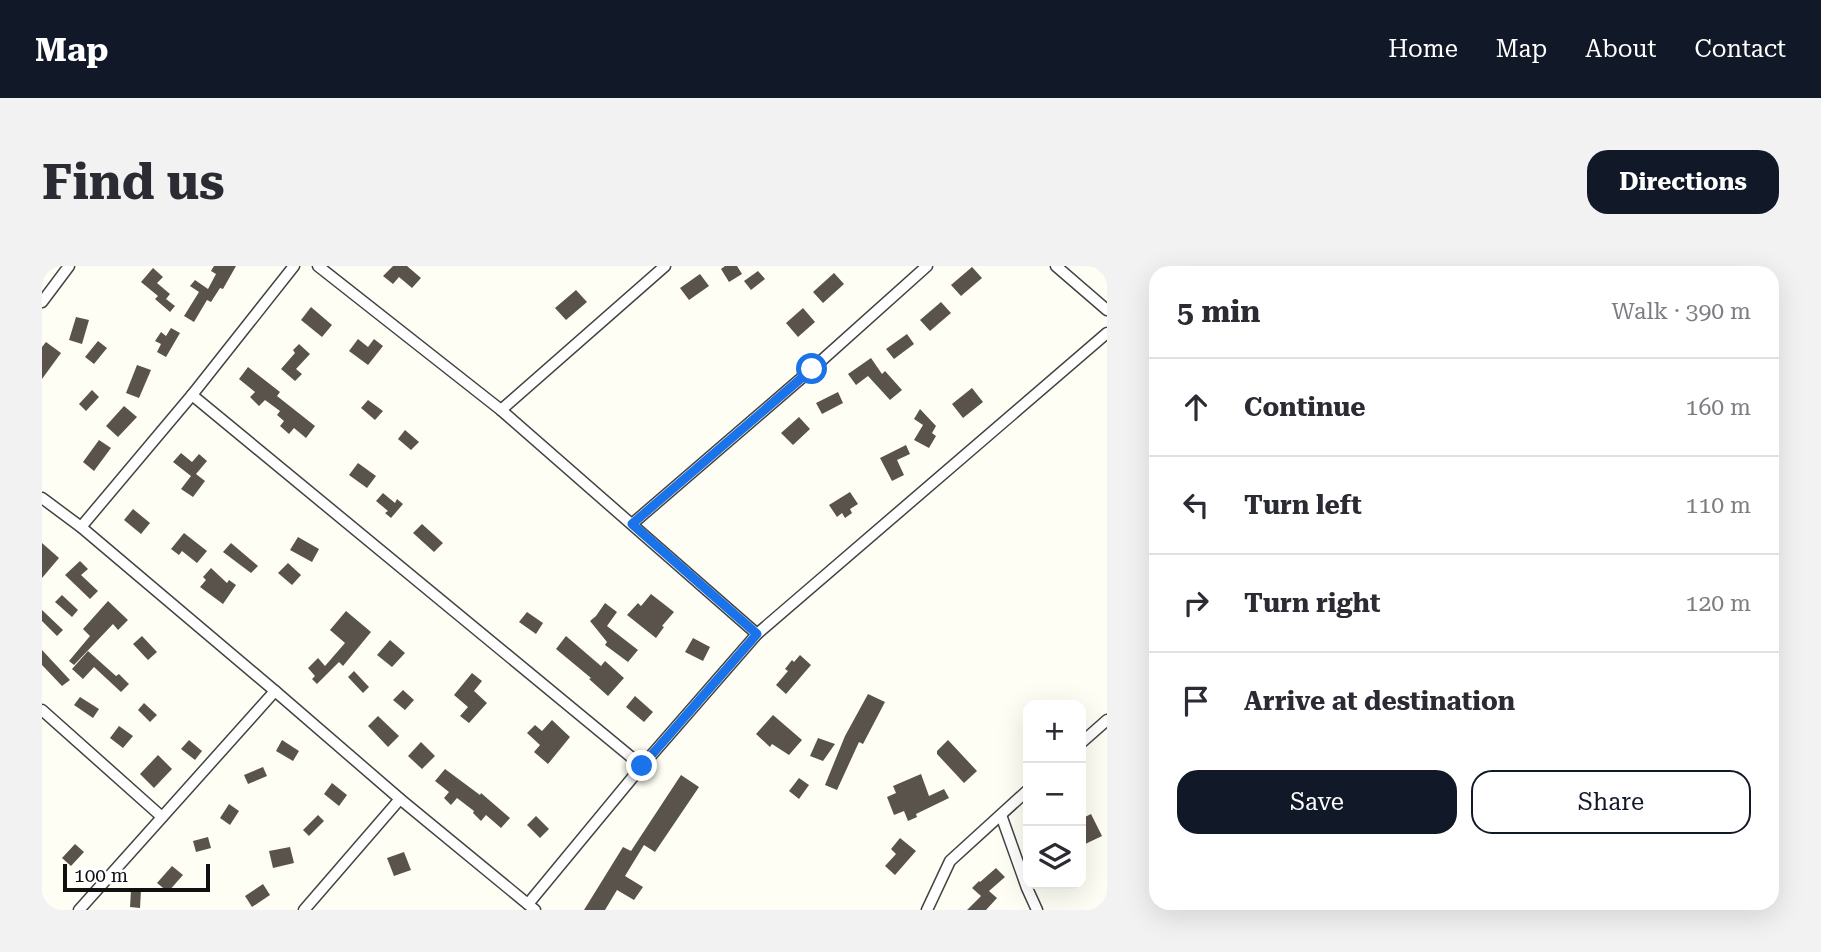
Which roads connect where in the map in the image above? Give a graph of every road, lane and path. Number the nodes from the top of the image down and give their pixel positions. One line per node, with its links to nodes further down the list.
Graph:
1 (69, 266): 7 (street)
2 (295, 266): 10 (street)
3 (318, 266): 11 (street)
4 (665, 266): 11 (street)
5 (927, 266): 13 (street)
6 (1056, 266): 8 (street)
7 (42, 302)
8 (1107, 310)
9 (1107, 333): 15 (street)
10 (191, 395): 14 (street); 20 (street)
11 (501, 410): 13 (street)
12 (42, 498): 14 (street)
13 (632, 524): 15 (street)
14 (81, 527): 16 (street)
15 (757, 634): 20 (street)
16 (275, 691): 22 (street); 24 (street)
17 (42, 710): 24 (street)
18 (1107, 720): 19 (street)
19 (1086, 739)
20 (642, 766): 25 (street)
21 (1023, 795): 23 (street)
22 (400, 799): 25 (street); 27 (street)
23 (1001, 815): 28 (street); 29 (street)
24 (162, 817): 26 (street)
25 (531, 907)
26 (79, 910)
27 (304, 910)
28 (927, 910)
29 (1037, 910)

